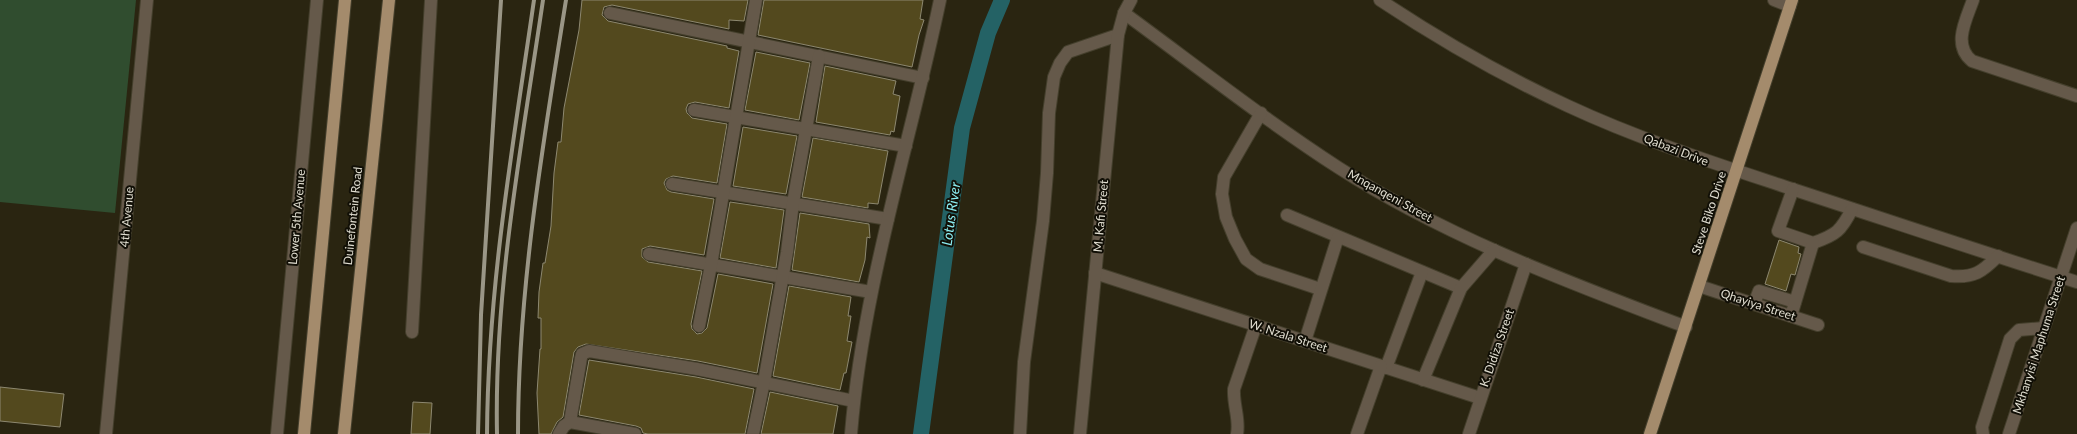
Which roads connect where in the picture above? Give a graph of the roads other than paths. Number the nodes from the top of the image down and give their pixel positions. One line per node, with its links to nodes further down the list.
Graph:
1 (147, 0): 68 (street, 4th Avenue)
2 (317, 0): 69 (street, Lower 5th Avenue)
3 (345, 0): 70 (main road)
4 (389, 0): 71 (main road, Duinefontein Road)
5 (431, 0): 59 (street)
6 (756, 0): 16 (street)
7 (940, 0): 18 (street)
8 (1131, 0): 14 (street, M. Kafi Street)
9 (1380, 0): 25 (street, Qabazi Drive)
10 (1774, 0): 12 (street)
11 (1973, 0): 19 (street)
12 (1791, 3): 25 (main road, Steve Biko Drive)
13 (610, 13): 16 (street)
14 (1124, 13): 15 (street, M. Kafi Street); 21 (street, Mnqanqeni Street)
15 (1118, 35): 43 (street, M. Kafi Street); 76 (street)
16 (750, 42): 17 (street); 22 (street)
17 (819, 56): 18 (street); 23 (street)
18 (923, 78): 24 (street)
19 (2077, 96)
20 (694, 110): 22 (street)
21 (1261, 113): 37 (street, Mnqanqeni Street); 49 (street)
22 (735, 118): 23 (street); 28 (street)
23 (806, 129): 24 (street); 29 (street)
24 (906, 146): 32 (street)
25 (1737, 171): 27 (street, Qabazi Drive); 47 (main road, Steve Biko Drive)
26 (672, 184): 28 (street)
27 (1793, 189): 30 (street, Qabazi Drive); 35 (street)
28 (723, 192): 29 (street); 41 (street)
29 (793, 203): 32 (street); 44 (street)
30 (1852, 209): 35 (street); 39 (street, Qabazi Drive)
31 (1288, 215): 34 (street)
32 (888, 219): 50 (street)
33 (2077, 228): 45 (street, Mkhanyisi Maphuma Street)
34 (1338, 237): 42 (street); 49 (street)
35 (1813, 243): 51 (street)
36 (1863, 247): 39 (street)
37 (1494, 250): 40 (street, Mnqanqeni Street); 48 (street)
38 (648, 254): 41 (street)
39 (1998, 256): 45 (street, Qabazi Drive)
40 (1526, 264): 57 (street, Mnqanqeni Street); 64 (street, K. Didiza Street)
41 (711, 265): 44 (street); 56 (street)
42 (1422, 272): 48 (street); 61 (street)
43 (1095, 273): 54 (street, W. Nzala Street); 67 (street, M. Kafi Street)
44 (782, 276): 50 (street); 63 (street)
45 (2061, 277): 46 (street, Qabazi Drive); 58 (street, Mkhanyisi Maphuma Street)
46 (2077, 282)
47 (1699, 286): 52 (street, Qhayiya Street); 57 (main road, Steve Biko Drive)
48 (1461, 288): 62 (street)
49 (1320, 289): 60 (street)
50 (871, 292): 65 (street)
51 (1795, 302): 52 (street); 53 (street)
52 (1754, 304): 53 (street, Qhayiya Street)
53 (1791, 316): 55 (street, Qhayiya Street)
54 (1256, 325): 60 (street, W. Nzala Street); 77 (street)
55 (1818, 325)
56 (699, 326)
57 (1686, 327): 80 (main road, Steve Biko Drive)
58 (2044, 328): 81 (street); 82 (street, Mkhanyisi Maphuma Street)
59 (412, 332)
60 (1305, 341): 61 (street, W. Nzala Street)
61 (1384, 367): 62 (street, W. Nzala Street); 78 (street)
62 (1423, 380): 64 (street, W. Nzala Street)
63 (764, 382): 65 (street); 66 (street); 74 (street)
64 (1480, 398): 79 (street, K. Didiza Street)
65 (854, 401): 75 (street)
66 (570, 422): 72 (street); 73 (street)
67 (1083, 433)
68 (106, 434)
69 (277, 434)
70 (304, 434)
71 (344, 434)
72 (559, 434)
73 (634, 434)
74 (753, 434)
75 (851, 434)
76 (1020, 434)
77 (1237, 434)
78 (1357, 434)
79 (1469, 434)
80 (1650, 434)
81 (1983, 434)
82 (2009, 434)

